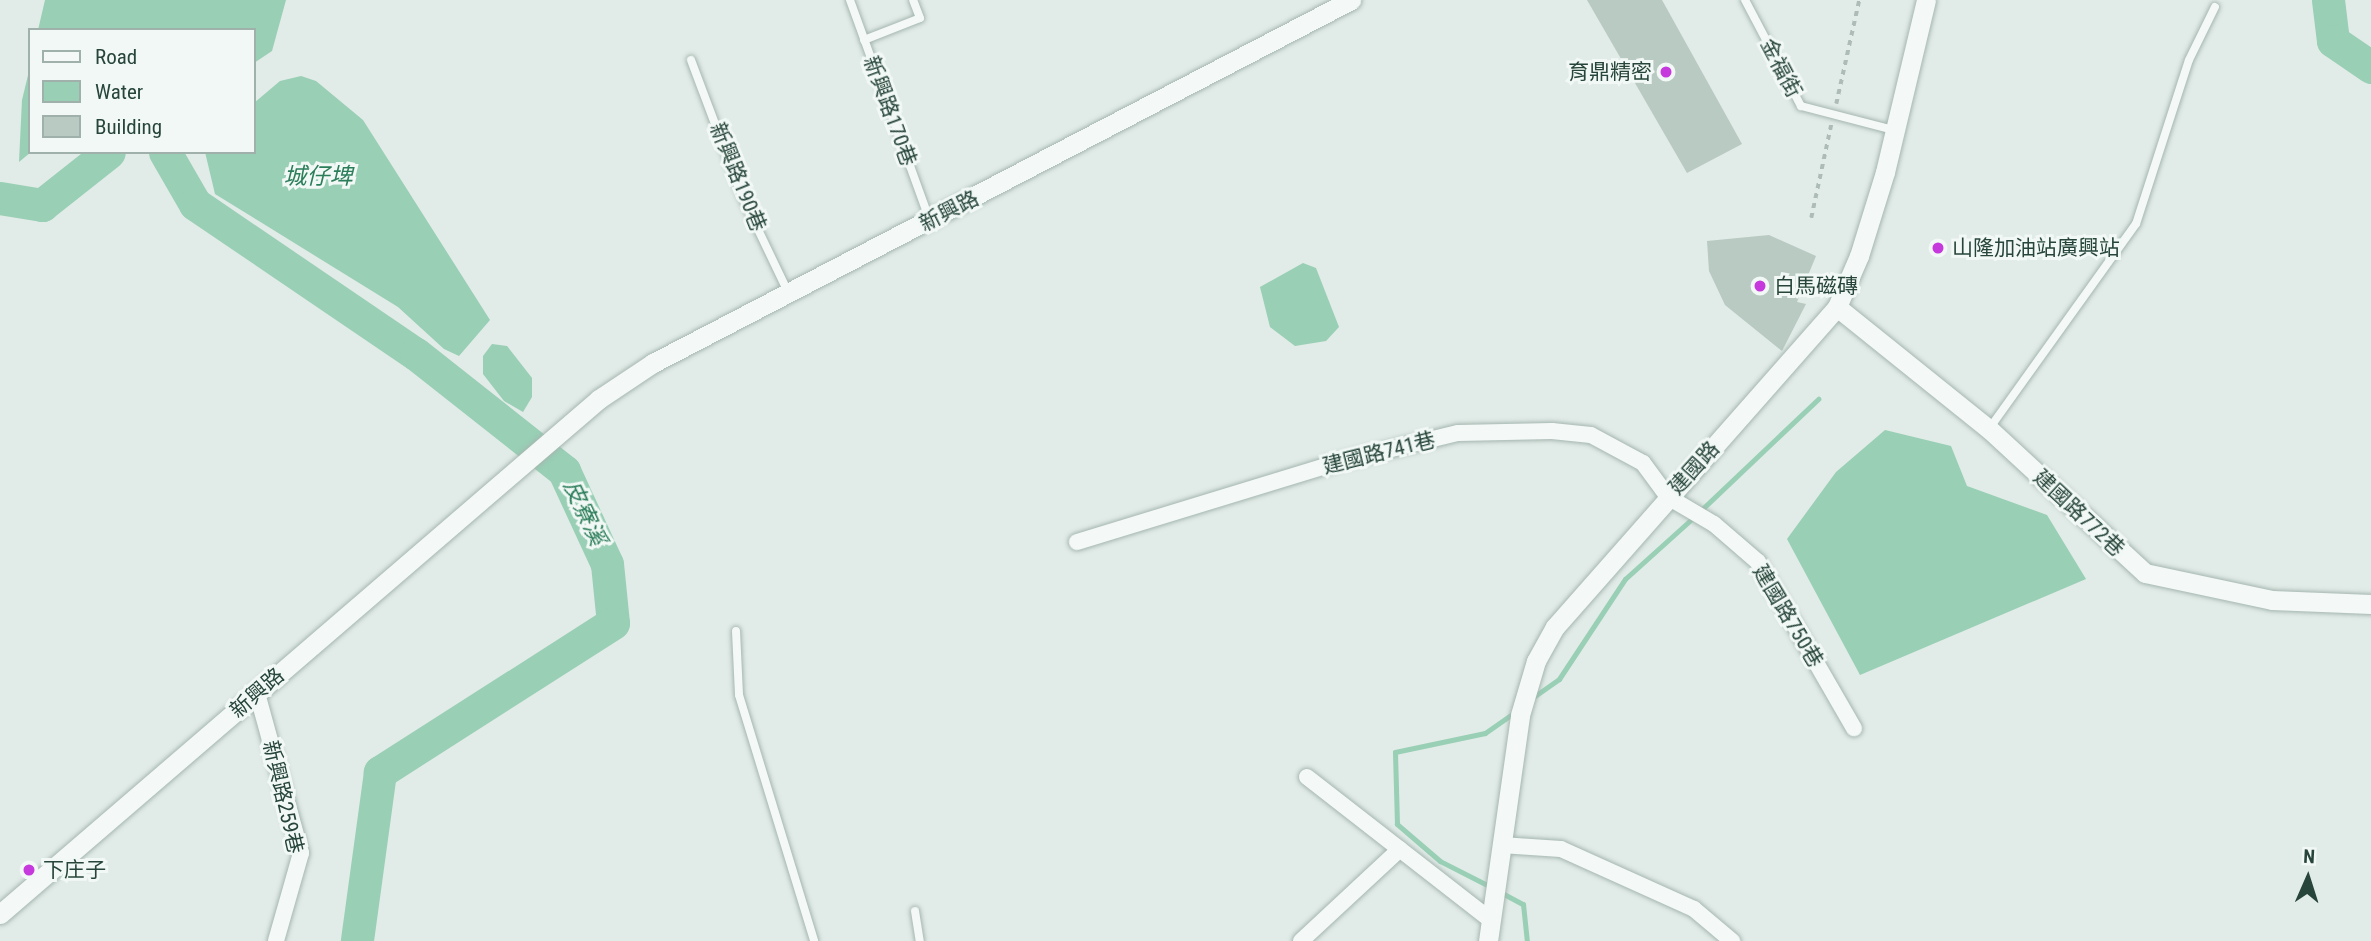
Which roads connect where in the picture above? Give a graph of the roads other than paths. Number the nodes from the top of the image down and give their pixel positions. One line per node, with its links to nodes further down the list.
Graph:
1 (849, 0): 7 (lane, 新興路170巷)
2 (913, 0): 7 (lane)
3 (1745, 0): 9 (lane, 金福街)
4 (1926, 0): 9 (street, 建國路)
5 (1347, 1): 10 (street, 新興路)
6 (2215, 7): 13 (lane)
7 (864, 40): 10 (lane, 新興路170巷)
8 (691, 61): 11 (lane, 新興路190巷)
9 (1895, 130): 12 (street, 建國路)
10 (930, 222): 11 (street, 新興路)
11 (788, 292): 18 (street, 新興路)
12 (1837, 307): 13 (street, 建國路772巷); 14 (street, 建國路)
13 (1989, 429): 16 (street, 建國路772巷)
14 (1668, 497): 15 (street, 建國路741巷); 19 (street, 建國路750巷); 21 (street, 建國路)
15 (1077, 542)
16 (2371, 604)
17 (736, 631): 27 (lane)
18 (257, 693): 24 (street, 新興路); 26 (street, 新興路259巷)
19 (1854, 728)
20 (1307, 777): 22 (street)
21 (1501, 845): 25 (street, 建國路); 31 (street)
22 (1400, 849): 25 (street); 29 (street)
23 (915, 911): 28 (lane)
24 (0, 914)
25 (1491, 920): 30 (street, 建國路)
26 (276, 941)
27 (814, 941)
28 (920, 941)
29 (1301, 941)
30 (1488, 941)
31 (1732, 941)

